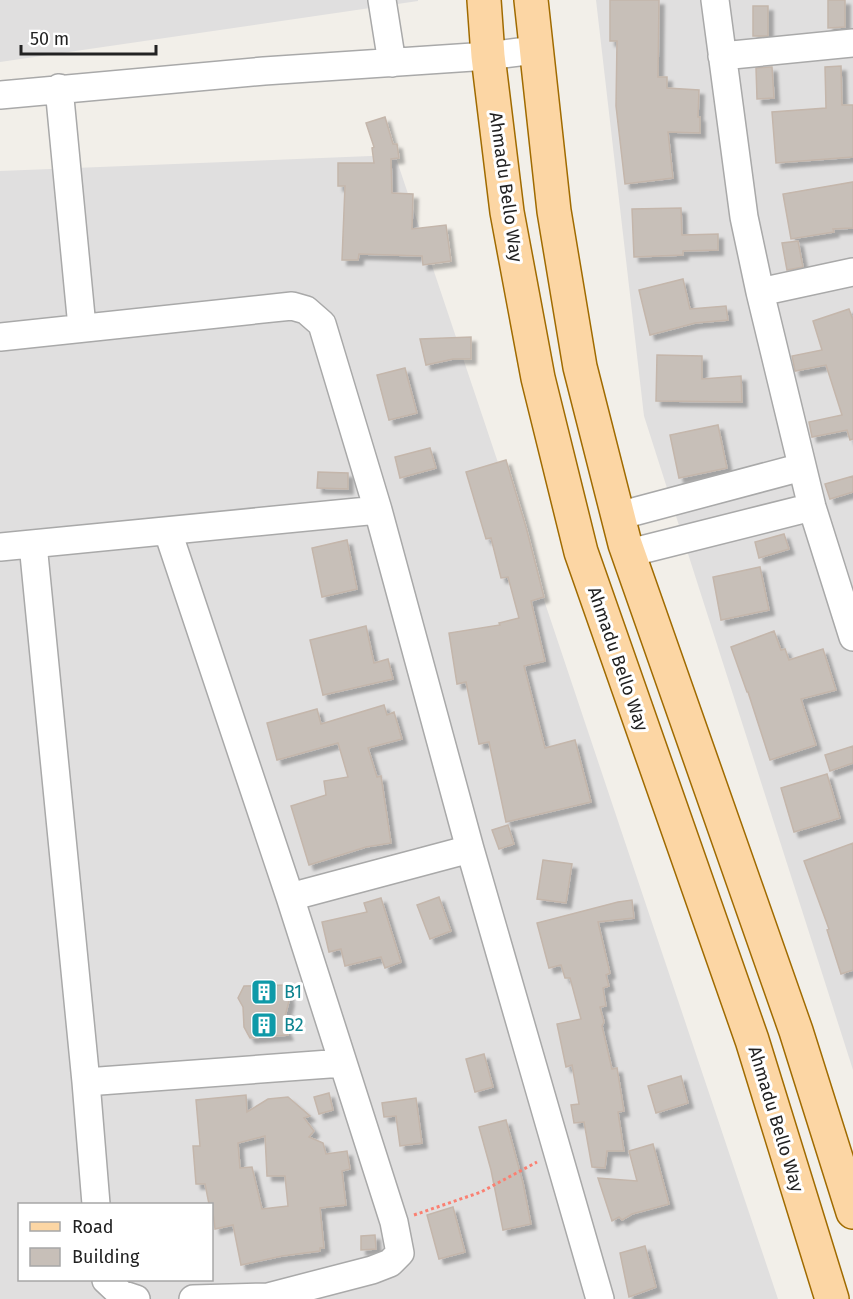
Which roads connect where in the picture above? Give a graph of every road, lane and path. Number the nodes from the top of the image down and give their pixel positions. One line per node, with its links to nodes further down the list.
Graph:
1 (382, 0): 9 (street)
2 (484, 0): 7 (main road, Ahmadu Bello Way)
3 (531, 0): 6 (main road)
4 (715, 0): 8 (street)
5 (853, 43): 8 (street)
6 (535, 50): 7 (street); 19 (main road)
7 (488, 56): 9 (street); 37 (main road, Ahmadu Bello Way)
8 (722, 56): 13 (street)
9 (392, 63): 10 (street)
10 (59, 88): 11 (street); 14 (street)
11 (0, 95)
12 (853, 272): 13 (street)
13 (760, 292): 16 (street)
14 (82, 327): 15 (street); 18 (street)
15 (0, 337)
16 (802, 467): 17 (street); 19 (street)
17 (812, 507): 23 (street); 24 (street)
18 (378, 510): 20 (street); 25 (street)
19 (618, 516): 23 (main road)
20 (168, 532): 21 (street); 26 (street)
21 (33, 544): 22 (street); 28 (street)
22 (0, 547)
23 (628, 553): 31 (main road)
24 (853, 637)
25 (470, 849): 26 (street); 29 (street)
26 (290, 897): 27 (street)
27 (343, 1063): 28 (street); 32 (street)
28 (86, 1082): 30 (street)
29 (557, 1151): 32 (path); 36 (street)
30 (96, 1203)
31 (853, 1212)
32 (394, 1222): 35 (street)
33 (107, 1281): 34 (street)
34 (136, 1299)
35 (193, 1299)
36 (600, 1299)
37 (832, 1299)

